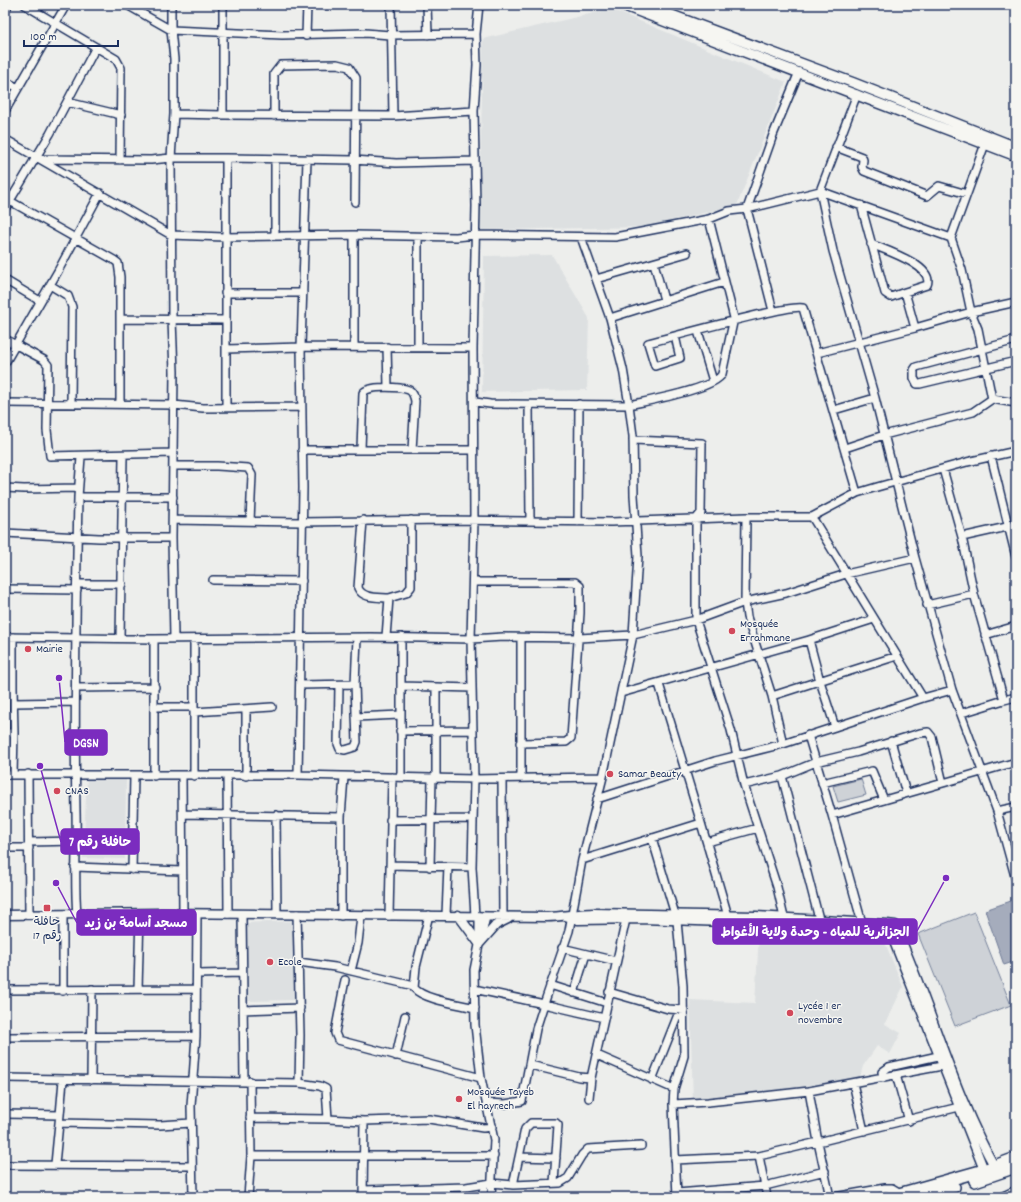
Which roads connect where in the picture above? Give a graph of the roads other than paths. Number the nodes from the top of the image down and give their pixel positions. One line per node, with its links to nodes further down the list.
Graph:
1 (8, 5): 15 (street)
2 (25, 5): 16 (street)
3 (66, 5): 16 (street)
4 (127, 5): 17 (street)
5 (171, 5): 17 (street)
6 (223, 5): 18 (street)
7 (307, 5): 22 (street)
8 (324, 5): 9 (street)
9 (327, 5)
10 (390, 5): 20 (street)
11 (427, 5): 21 (street)
12 (479, 5): 19 (street)
13 (622, 5): 24 (main road)
14 (645, 5): 40 (main road)
15 (5, 11)
16 (56, 23): 23 (street); 26 (street)
17 (171, 30): 18 (street); 31 (street)
18 (223, 34): 22 (street); 33 (street)
19 (476, 34): 21 (street); 30 (street)
20 (390, 35): 21 (street); 22 (street); 36 (street)
21 (428, 35)
22 (306, 36)
23 (96, 47): 28 (street); 32 (street)
24 (799, 72): 27 (main road); 57 (street)
25 (5, 81): 26 (street)
26 (18, 88): 29 (street)
27 (857, 94): 38 (main road); 39 (street)
28 (67, 102): 32 (street); 42 (street)
29 (5, 111)
30 (474, 111): 36 (street); 49 (street)
31 (174, 114): 33 (street); 43 (street)
32 (121, 115): 47 (street)
33 (223, 116): 34 (street)
34 (274, 116): 35 (street); 35 (street)
35 (354, 116): 36 (street); 48 (street)
36 (393, 116)
37 (5, 139): 42 (street)
38 (985, 144): 41 (main road); 52 (street)
39 (836, 147): 50 (street); 52 (street)
40 (1016, 147)
41 (1016, 156)
42 (38, 157): 47 (street); 51 (street); 53 (street)
43 (171, 158): 44 (street); 47 (street); 59 (street)
44 (226, 158): 45 (street); 64 (street)
45 (275, 159): 46 (street); 60 (street)
46 (307, 159): 48 (street); 62 (street)
47 (120, 160)
48 (354, 160): 49 (street); 54 (street)
49 (475, 161): 61 (street)
50 (820, 191): 55 (street); 57 (street); 94 (street)
51 (100, 194): 59 (street); 67 (street)
52 (967, 194): 68 (street)
53 (10, 201): 56 (street); 67 (street)
54 (355, 202)
55 (861, 205): 68 (street); 69 (street)
56 (5, 209)
57 (746, 209): 58 (street); 82 (street)
58 (709, 219): 66 (street); 74 (street)
59 (171, 235): 64 (street); 86 (street)
60 (275, 235): 62 (street); 64 (street)
61 (475, 235): 65 (street); 66 (street); 100 (street)
62 (304, 236): 63 (street); 78 (street)
63 (354, 236): 65 (street); 97 (street)
64 (224, 237): 77 (street)
65 (418, 237): 99 (street)
66 (581, 237): 72 (street)
67 (76, 238): 75 (street); 85 (street)
68 (951, 238): 83 (street)
69 (871, 244): 76 (street); 76 (street)
70 (687, 253): 71 (street)
71 (654, 263): 72 (street); 79 (street)
72 (596, 279): 84 (street)
73 (5, 280): 80 (street)
74 (724, 282): 79 (street); 88 (street)
75 (50, 285): 80 (street); 114 (street)
76 (905, 292): 89 (street)
77 (225, 293): 78 (street); 87 (street)
78 (303, 294): 96 (street)
79 (664, 300): 84 (street)
80 (40, 301): 95 (street)
81 (1016, 302): 83 (street)
82 (773, 311): 88 (street); 103 (street)
83 (971, 312): 89 (street); 102 (street)
84 (610, 318): 120 (street)
85 (120, 319): 86 (street); 116 (street)
86 (172, 320): 87 (street); 118 (street)
87 (225, 320): 101 (street)
88 (734, 322): 90 (street); 107 (street)
89 (916, 328): 94 (street)
90 (698, 331): 91 (street); 107 (street)
91 (674, 336): 91 (street)
92 (5, 339): 95 (street)
93 (1016, 340): 102 (street)
94 (859, 342): 103 (street); 109 (street)
95 (16, 344): 105 (street); 113 (street)
96 (301, 346): 97 (street); 101 (street); 122 (street)
97 (354, 347): 98 (street)
98 (387, 347): 99 (street); 108 (street)
99 (418, 347): 100 (street)
100 (473, 348): 111 (street)
101 (226, 349): 121 (street)
102 (982, 351): 106 (street); 106 (street)
103 (817, 353): 123 (street)
104 (1016, 360): 106 (street)
105 (5, 363)
106 (985, 369): 110 (street)
107 (713, 381): 120 (street)
108 (388, 387): 127 (street); 129 (street)
109 (875, 398): 123 (street); 124 (street)
110 (992, 399): 115 (street); 124 (street)
111 (475, 402): 119 (street); 130 (street)
112 (5, 403): 113 (street)
113 (48, 403): 114 (street); 135 (street)
114 (71, 403): 116 (street)
115 (1016, 403)
116 (120, 404): 118 (street)
117 (579, 404): 119 (street); 120 (street); 155 (street)
118 (174, 405): 121 (street); 132 (street)
119 (529, 405): 152 (street)
120 (629, 405): 125 (street)
121 (226, 407): 122 (street)
122 (301, 407): 128 (street)
123 (834, 410): 126 (street)
124 (884, 435): 126 (street); 138 (street)
125 (633, 440): 147 (street); 156 (street)
126 (845, 448): 141 (street)
127 (362, 449): 128 (street); 129 (street)
128 (302, 450): 154 (street)
129 (412, 450): 130 (street)
130 (473, 450): 151 (street)
131 (1016, 451): 134 (street)
132 (174, 454): 133 (street); 136 (street)
133 (123, 456): 135 (street); 143 (street)
134 (991, 456): 137 (street); 158 (street)
135 (81, 457): 140 (street)
136 (174, 466): 144 (street); 153 (street)
137 (943, 469): 138 (street); 162 (street)
138 (895, 481): 141 (street); 165 (street)
139 (5, 488): 140 (street)
140 (78, 488): 142 (street)
141 (857, 493): 146 (street)
142 (78, 496): 143 (street); 160 (street)
143 (122, 497): 144 (street); 161 (street)
144 (173, 497): 148 (street)
145 (746, 517): 146 (street); 147 (street); 175 (street)
146 (812, 517): 166 (street)
147 (696, 519): 156 (street); 178 (street)
148 (173, 520): 153 (street); 163 (street)
149 (363, 520): 150 (street); 154 (street); 174 (street)
150 (411, 520): 151 (street); 174 (street)
151 (474, 520): 152 (street); 169 (street)
152 (530, 520): 155 (street)
153 (250, 521): 154 (street)
154 (302, 522): 168 (street)
155 (578, 522): 156 (street)
156 (635, 522): 180 (street)
157 (1016, 525): 158 (street)
158 (1008, 527): 162 (street); 164 (street)
159 (5, 533): 160 (street)
160 (77, 536): 161 (street); 171 (street)
161 (122, 537): 163 (street); 170 (street)
162 (962, 537): 173 (street)
163 (172, 538): 187 (street)
164 (1016, 557)
165 (915, 558): 166 (street); 176 (street)
166 (846, 574): 175 (street); 177 (street)
167 (213, 580): 168 (street)
168 (302, 581): 189 (street)
169 (473, 582): 192 (street); 194 (street)
170 (122, 584): 171 (street); 186 (street)
171 (77, 587): 172 (street); 183 (street)
172 (5, 589)
173 (974, 594): 176 (street); 181 (street)
174 (389, 598): 184 (street)
175 (745, 602): 178 (street); 196 (street)
176 (927, 605): 211 (street)
177 (874, 618): 195 (street); 197 (street)
178 (696, 620): 180 (street); 198 (street)
179 (1016, 626): 181 (street)
180 (633, 635): 192 (street); 212 (street)
181 (985, 635): 216 (street)
182 (9, 637): 183 (street); 208 (street)
183 (76, 637): 186 (street); 209 (street)
184 (386, 637): 185 (street); 190 (street)
185 (401, 637): 194 (street); 204 (street)
186 (120, 638): 193 (street)
187 (174, 638): 188 (street); 193 (street)
188 (194, 638): 189 (street); 222 (street)
189 (300, 638): 190 (street); 202 (street)
190 (357, 638): 200 (street)
191 (521, 638): 192 (street); 194 (street); 234 (street)
192 (578, 638): 234 (street)
193 (154, 639): 205 (street)
194 (471, 639): 210 (street)
195 (809, 640): 196 (street); 199 (street)
196 (759, 653): 198 (street); 213 (street)
197 (897, 656): 199 (street); 215 (street)
198 (711, 666): 201 (street); 236 (street)
199 (820, 682): 213 (street); 226 (street)
200 (355, 684): 203 (street); 225 (street)
201 (659, 684): 212 (street); 239 (street)
202 (300, 685): 203 (street); 251 (street)
203 (339, 685): 225 (street)
204 (401, 686): 206 (street); 224 (street)
205 (155, 687): 209 (street); 219 (street)
206 (436, 687): 210 (street); 229 (street)
207 (5, 688): 208 (street)
208 (13, 688): 218 (street)
209 (76, 688): 217 (street)
210 (472, 688): 228 (street)
211 (952, 690): 215 (street); 223 (street)
212 (622, 693): 256 (street)
213 (772, 696): 235 (street)
214 (1016, 697): 216 (street)
215 (922, 698): 226 (street)
216 (1004, 700): 223 (street)
217 (75, 702): 218 (street); 244 (street)
218 (14, 703): 231 (street)
219 (155, 707): 222 (street); 246 (street)
220 (272, 707): 221 (street)
221 (246, 708): 222 (street); 250 (street)
222 (194, 709): 248 (street)
223 (962, 713): 240 (street)
224 (400, 715): 225 (street); 227 (street)
225 (356, 717)
226 (835, 727): 232 (street)
227 (400, 730): 229 (street); 255 (street)
228 (473, 730): 229 (street); 259 (street)
229 (436, 731): 257 (street)
230 (5, 733): 231 (street)
231 (14, 733): 243 (street)
232 (808, 735): 235 (street); 237 (street)
233 (891, 741): 237 (street); 261 (street); 264 (street)
234 (520, 743): 258 (street)
235 (783, 744): 236 (street)
236 (738, 754): 239 (street); 263 (street)
237 (816, 762): 252 (street); 262 (street)
238 (1016, 762): 240 (street)
239 (686, 770): 265 (street); 277 (street)
240 (983, 772): 261 (street); 268 (street)
241 (28, 774): 243 (street); 244 (street); 282 (street)
242 (5, 775): 243 (street)
243 (13, 775)
244 (76, 775): 245 (street); 280 (street)
245 (134, 776): 246 (street); 290 (street)
246 (154, 776): 247 (street)
247 (182, 776): 248 (street); 269 (street)
248 (194, 776): 249 (street)
249 (227, 776): 250 (street); 270 (street)
250 (246, 776): 251 (street)
251 (298, 776): 253 (street)
252 (782, 776): 263 (street); 317 (street)
253 (344, 777): 254 (street); 273 (street)
254 (392, 777): 255 (street); 275 (street)
255 (401, 777): 257 (street)
256 (603, 777): 258 (street); 265 (street)
257 (434, 778): 259 (street); 276 (street)
258 (521, 778): 260 (street)
259 (474, 779): 260 (street); 274 (street)
260 (502, 779): 314 (street)
261 (943, 783): 264 (street)
262 (822, 784): 266 (street); 272 (street)
263 (744, 785): 278 (street)
264 (906, 793): 266 (street)
265 (597, 799): 284 (street)
266 (884, 800): 272 (street)
267 (1016, 807): 268 (street)
268 (996, 811): 292 (street)
269 (184, 814): 270 (street); 291 (street)
270 (227, 815): 271 (street); 296 (street)
271 (276, 815): 273 (street); 298 (street)
272 (832, 815): 319 (street)
273 (341, 817): 306 (street)
274 (473, 819): 276 (street); 289 (street)
275 (390, 820): 276 (street); 285 (street)
276 (431, 820): 287 (street)
277 (701, 823): 279 (street); 281 (street)
278 (758, 828): 281 (street); 318 (street)
279 (652, 838): 284 (street); 315 (street)
280 (76, 841): 282 (street); 286 (street)
281 (706, 842): 313 (street)
282 (29, 845): 283 (street); 301 (street)
283 (5, 848)
284 (582, 860): 312 (street)
285 (391, 865): 287 (street); 308 (street)
286 (75, 867): 290 (street); 303 (street)
287 (430, 867): 288 (street)
288 (448, 867): 289 (street); 305 (street)
289 (472, 867): 310 (street)
290 (132, 870): 291 (street)
291 (182, 871): 294 (street)
292 (1016, 880)
293 (140, 914): 294 (street); 303 (street); 336 (street)
294 (183, 914): 295 (street)
295 (197, 914): 296 (street); 328 (street)
296 (228, 914): 297 (street)
297 (242, 914): 298 (street); 327 (street)
298 (277, 914): 299 (street)
299 (297, 914): 306 (street); 325 (street)
300 (5, 915): 301 (street)
301 (29, 915): 302 (street)
302 (63, 915): 303 (street); 337 (street)
303 (77, 915)
304 (429, 915): 305 (street); 308 (street); 331 (street)
305 (446, 915): 309 (street)
306 (341, 916): 307 (street)
307 (361, 916): 308 (street); 326 (street)
308 (389, 916)
309 (458, 916): 310 (street); 321 (street)
310 (480, 916): 314 (street); 321 (street)
311 (521, 916): 312 (street); 314 (street); 321 (street)
312 (569, 916): 315 (street); 316 (street); 322 (street)
313 (728, 916): 315 (street); 318 (street)
314 (503, 917)
315 (676, 918): 316 (street); 318 (street); 346 (street)
316 (626, 919): 324 (street)
317 (819, 919): 318 (street); 319 (street)
318 (785, 921): 320 (street)
319 (862, 923): 320 (street)
320 (890, 929): 356 (street); 376 (street)
321 (479, 943): 334 (street)
322 (562, 948): 323 (street); 330 (street)
323 (586, 954): 324 (street); 339 (street)
324 (616, 961): 338 (street)
325 (298, 962): 326 (street); 342 (street)
326 (351, 971): 331 (street)
327 (243, 973): 328 (street); 345 (street)
328 (198, 974): 333 (street)
329 (346, 980): 355 (street)
330 (550, 985): 339 (street); 341 (street)
331 (414, 986): 343 (street)
332 (92, 989): 336 (street); 337 (street); 351 (street)
333 (196, 989): 336 (street); 352 (street)
334 (474, 989): 341 (street); 343 (street)
335 (5, 990): 337 (street)
336 (138, 990)
337 (63, 991)
338 (609, 992): 340 (street); 344 (street)
339 (574, 993): 340 (street)
340 (607, 1003): 349 (street)
341 (544, 1004): 349 (street); 357 (street)
342 (300, 1008): 345 (street); 369 (street)
343 (475, 1008): 361 (street)
344 (668, 1009): 346 (street); 348 (street)
345 (243, 1010): 368 (street)
346 (684, 1010): 350 (street)
347 (405, 1016): 355 (street)
348 (677, 1017): 350 (street); 367 (street)
349 (604, 1018): 354 (street)
350 (684, 1022): 371 (street)
351 (91, 1036): 352 (street); 353 (street); 365 (street)
352 (196, 1036): 366 (street)
353 (5, 1037)
354 (597, 1055): 362 (street); 367 (street)
355 (396, 1056): 361 (street)
356 (938, 1056): 358 (street); 363 (street)
357 (530, 1065): 362 (street); 374 (street)
358 (942, 1066): 359 (street); 376 (street)
359 (896, 1075): 363 (street); 382 (street)
360 (5, 1078): 364 (street)
361 (481, 1078): 374 (street)
362 (591, 1078): 373 (street)
363 (883, 1078): 370 (street)
364 (63, 1080): 365 (street); 378 (street)
365 (91, 1080): 366 (street)
366 (194, 1080): 368 (street); 384 (street)
367 (652, 1080): 371 (street)
368 (247, 1081): 369 (street); 379 (street)
369 (299, 1083): 380 (street)
370 (853, 1083): 372 (street); 386 (street)
371 (674, 1089): 375 (street)
372 (809, 1091): 375 (street); 387 (street)
373 (589, 1098)
374 (488, 1103): 385 (street)
375 (673, 1104): 396 (street)
376 (961, 1107): 382 (street); 401 (street); 403 (street)
377 (5, 1114): 378 (street)
378 (60, 1115): 383 (street)
379 (250, 1118): 380 (street); 389 (street)
380 (328, 1119): 381 (street)
381 (364, 1121): 385 (street); 393 (street)
382 (909, 1121): 386 (street)
383 (59, 1123): 384 (street); 397 (street)
384 (191, 1124): 399 (street)
385 (492, 1127): 390 (street)
386 (864, 1131): 387 (street)
387 (818, 1142): 391 (street); 402 (street)
388 (641, 1146): 405 (street)
389 (251, 1156): 393 (street); 413 (street)
390 (494, 1156): 393 (street); 404 (street)
391 (759, 1156): 396 (street); 407 (street)
392 (519, 1157): 394 (street); 394 (street); 406 (street)
393 (364, 1158): 409 (street)
394 (556, 1158): 405 (street)
395 (1016, 1158): 401 (highway)
396 (675, 1160): 411 (street)
397 (55, 1164): 398 (street); 399 (street)
398 (5, 1165)
399 (192, 1166): 412 (street)
400 (1016, 1167): 401 (highway)
401 (997, 1170): 403 (highway)
402 (825, 1171): 407 (street); 417 (street)
403 (985, 1174): 410 (highway); 420 (highway)
404 (489, 1183): 406 (street); 409 (street); 414 (street); 415 (street)
405 (554, 1183): 406 (street)
406 (514, 1185)
407 (765, 1186): 411 (street); 416 (street)
408 (1016, 1190): 421 (street)
409 (363, 1193)
410 (902, 1194): 418 (street); 419 (highway)
411 (677, 1195)
412 (193, 1197)
413 (248, 1197)
414 (482, 1197)
415 (491, 1197)
416 (767, 1197)
417 (830, 1197)
418 (834, 1197)
419 (888, 1197)
420 (918, 1197)
421 (1001, 1197)

